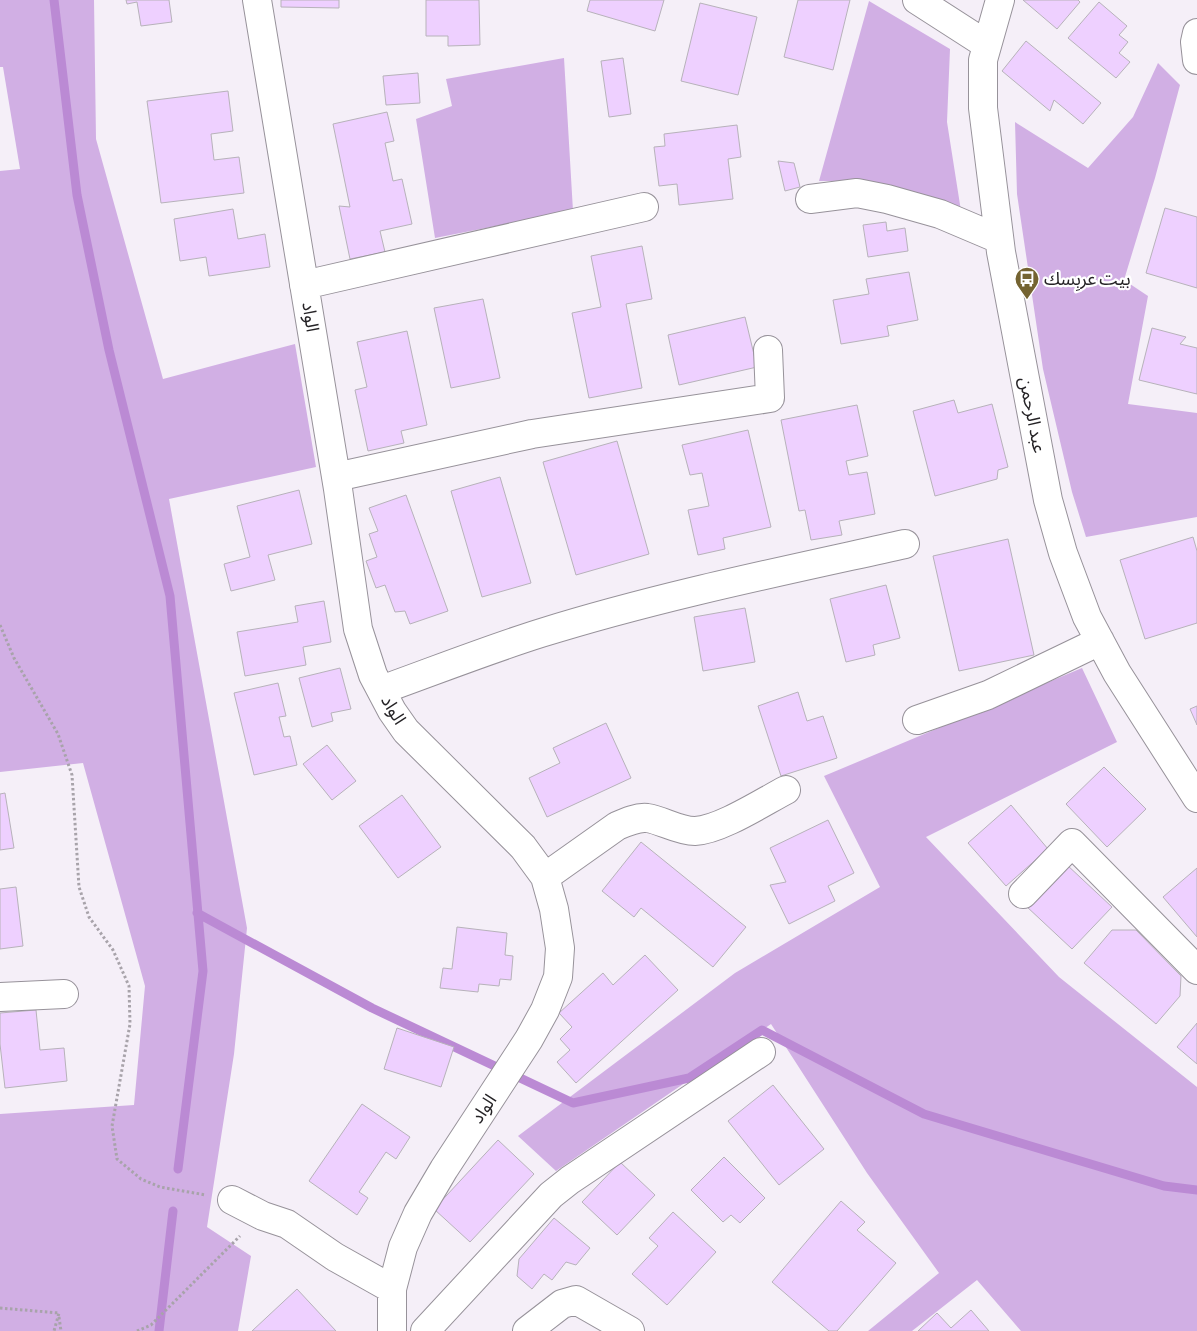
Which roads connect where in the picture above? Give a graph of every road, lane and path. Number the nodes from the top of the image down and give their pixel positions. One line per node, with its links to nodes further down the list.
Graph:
1 (257, 0): 8 (street, الواد)
2 (918, 0): 4 (street)
3 (1000, 0): 4 (street, عبد الرحمن)
4 (987, 46): 7 (street, عبد الرحمن)
5 (810, 199): 7 (street)
6 (644, 207): 8 (street)
7 (999, 239): 13 (street, عبد الرحمن)
8 (304, 285): 10 (street, الواد)
9 (768, 350): 10 (street)
10 (336, 477): 14 (street, الواد)
11 (905, 544): 14 (street)
12 (0, 625): 24 (path)
13 (1100, 641): 15 (street); 17 (street, عبد الرحمن)
14 (381, 690): 18 (street, الواد)
15 (917, 720)
16 (786, 790): 18 (street)
17 (1197, 798)
18 (545, 877): 26 (street, الواد)
19 (1023, 894): 20 (street)
20 (1197, 970)
21 (64, 994): 22 (street)
22 (0, 997)
23 (761, 1052): 33 (street)
24 (232, 1200): 25 (street)
25 (263, 1216): 26 (street); 31 (path)
26 (392, 1289): 32 (street, الواد)
27 (0, 1308): 28 (path)
28 (59, 1313): 29 (path); 30 (path)
29 (54, 1331)
30 (61, 1331)
31 (137, 1331)
32 (392, 1331)
33 (425, 1331)
34 (527, 1331): 35 (street)
35 (630, 1331)

